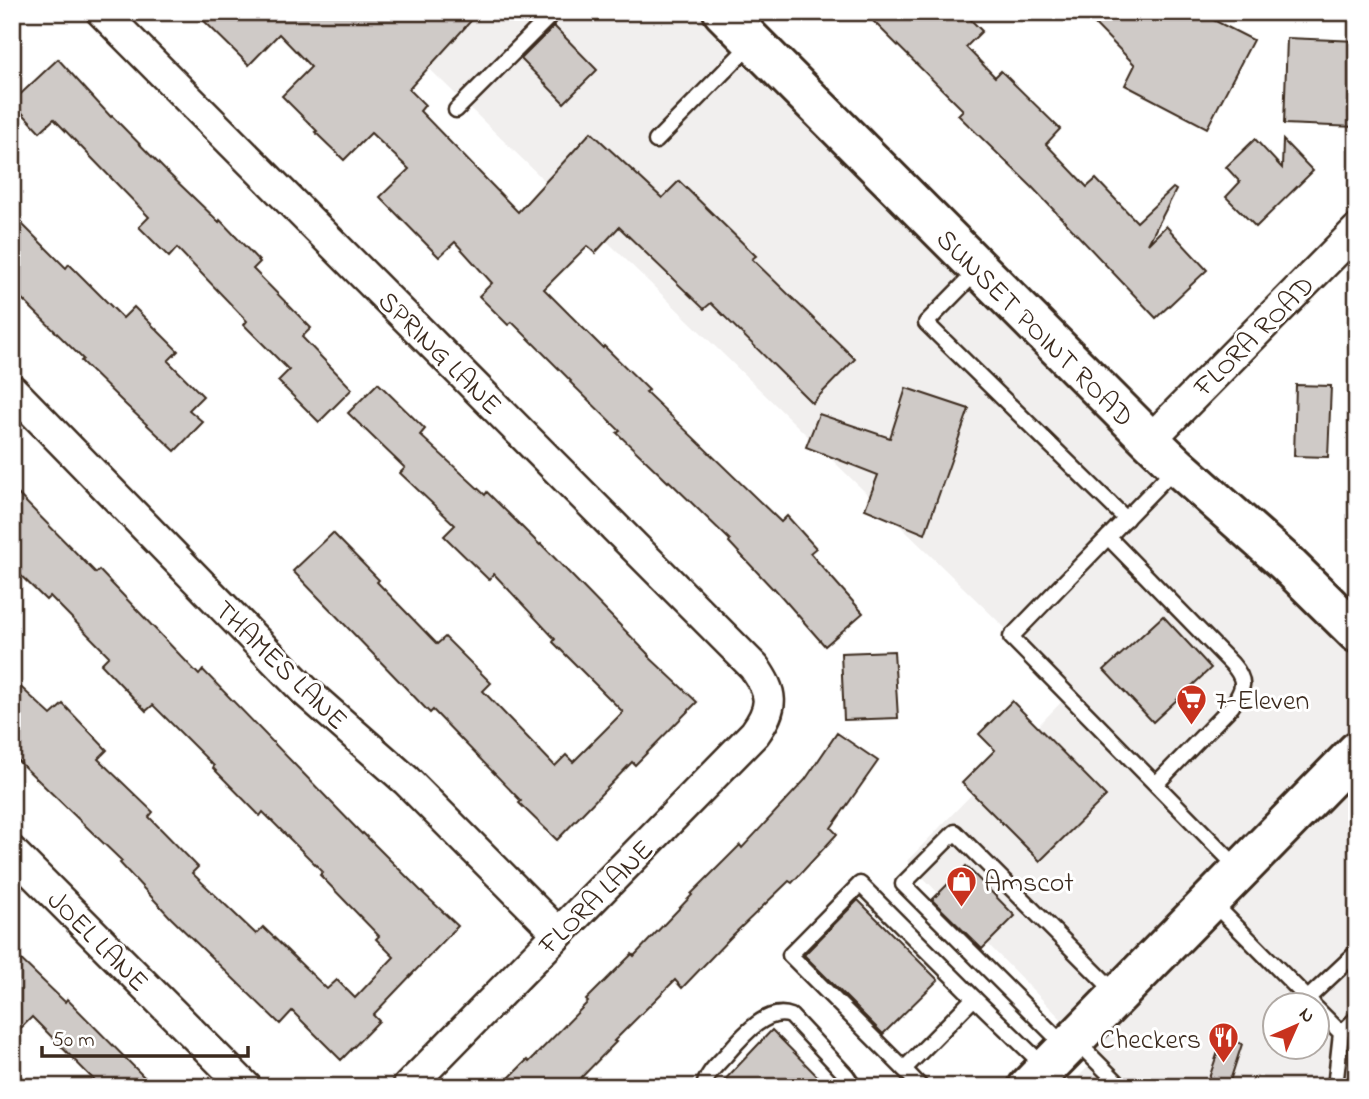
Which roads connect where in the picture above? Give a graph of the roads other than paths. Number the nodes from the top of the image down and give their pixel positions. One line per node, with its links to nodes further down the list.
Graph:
1 (102, 12): 15 (street, SPRING LANE)
2 (554, 12): 5 (lane)
3 (723, 12): 4 (main road, SUNSET POINT ROAD)
4 (753, 42): 6 (lane); 8 (main road, SUNSET POINT ROAD)
5 (457, 110)
6 (656, 141)
7 (1357, 230): 10 (street, FLORA ROAD)
8 (979, 269): 10 (main road, SUNSET POINT ROAD); 12 (lane)
9 (12, 390): 21 (street, THAMES LANE)
10 (1150, 440): 11 (main road, SUNSET POINT ROAD)
11 (1177, 467): 12 (lane); 14 (main road, SUNSET POINT ROAD)
12 (1126, 519): 13 (lane)
13 (1108, 537): 17 (lane); 17 (lane)
14 (1357, 633)
15 (769, 699): 21 (street, FLORA LANE)
16 (1357, 751): 19 (main road)
17 (1156, 784): 19 (lane)
18 (12, 852): 32 (street, JOEL LANE)
19 (1240, 870): 20 (main road)
20 (1211, 901): 23 (lane); 25 (main road)
21 (558, 933): 33 (street, FLORA LANE)
22 (1357, 953): 24 (lane)
23 (1298, 990)
24 (1324, 990)
25 (1118, 995): 30 (main road); 30 (lane)
26 (974, 998): 30 (lane); 31 (lane); 31 (lane)
27 (1357, 1018): 29 (lane)
28 (1330, 1022): 29 (lane)
29 (1341, 1033): 38 (lane)
30 (1054, 1060): 37 (lane)
31 (904, 1069): 36 (lane)
32 (246, 1087)
33 (408, 1087)
34 (704, 1087): 35 (lane)
35 (854, 1087)
36 (921, 1087)
37 (1122, 1087)
38 (1335, 1087)

